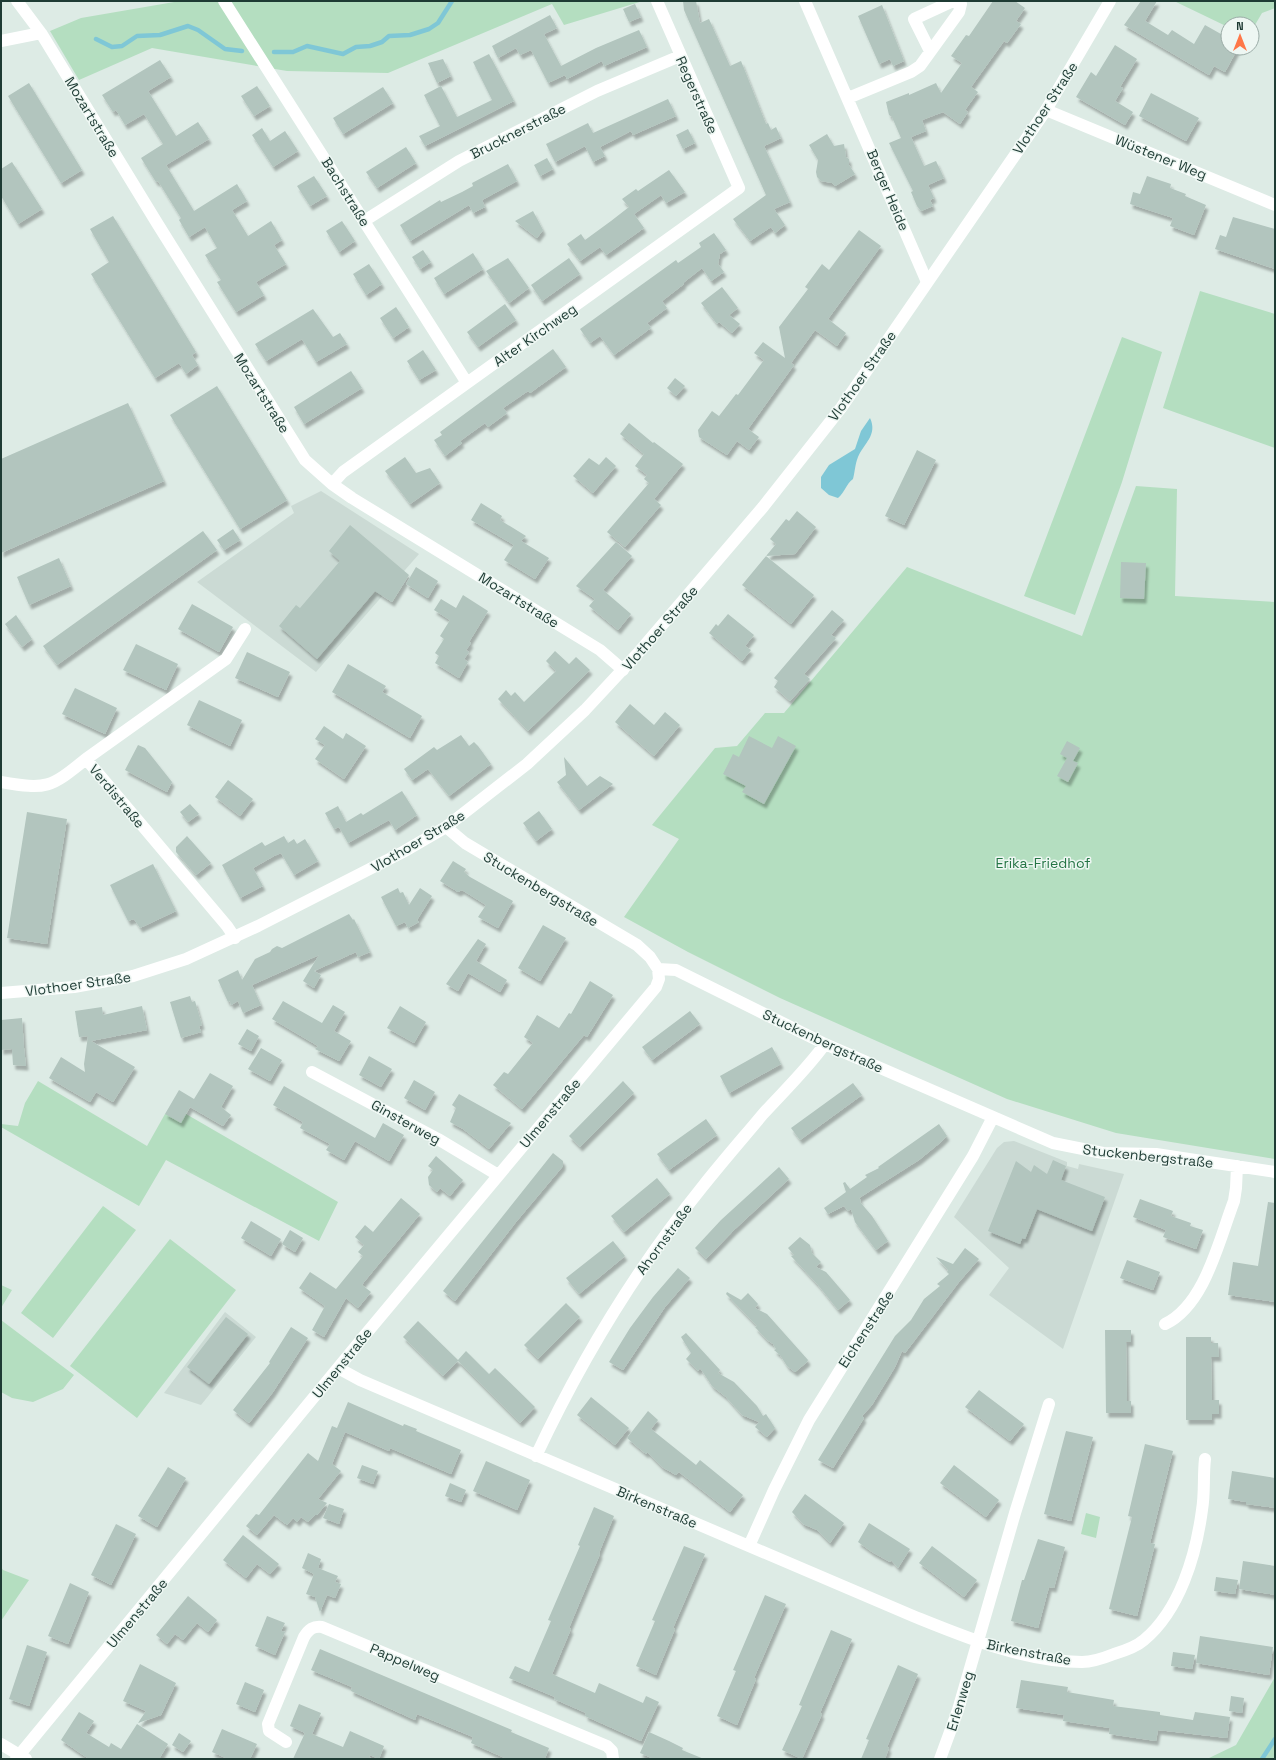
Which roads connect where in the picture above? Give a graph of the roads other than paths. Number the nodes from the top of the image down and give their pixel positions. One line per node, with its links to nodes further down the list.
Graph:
1 (17, 1): 8 (street, Mozartstraße)
2 (224, 1): 16 (street, Bachstraße)
3 (657, 1): 11 (street, Regerstraße)
4 (805, 1): 12 (street, Berger Heide)
5 (953, 1): 10 (street)
6 (958, 1): 10 (street)
7 (1110, 1): 13 (street, Vlothoer Straße)
8 (41, 34): 9 (street); 19 (street, Mozartstraße)
9 (1, 41)
10 (930, 51): 12 (street)
11 (680, 56): 14 (street, Regerstraße); 16 (street, Brucknerstraße)
12 (848, 98): 17 (street, Berger Heide)
13 (1046, 110): 15 (street, Wüstener Weg); 17 (street, Vlothoer Straße)
14 (739, 188): 18 (street, Alter Kirchweg)
15 (1275, 205)
16 (364, 221): 18 (street, Bachstraße)
17 (927, 282): 21 (street, Vlothoer Straße)
18 (467, 383): 19 (street, Alter Kirchweg)
19 (332, 484): 21 (street, Mozartstraße)
20 (245, 629): 22 (street, Verdistraße)
21 (623, 670): 24 (street, Vlothoer Straße)
22 (86, 760): 23 (street); 25 (street, Verdistraße)
23 (1, 782)
24 (446, 827): 25 (street, Vlothoer Straße); 26 (street, Stuckenbergstraße)
25 (235, 938): 27 (street, Vlothoer Straße)
26 (658, 969): 28 (street, Stuckenbergstraße); 33 (street, Ulmenstraße)
27 (1, 993)
28 (825, 1044): 30 (street, Stuckenbergstraße); 37 (street, Ahornstraße)
29 (312, 1072): 33 (street, Ginsterweg)
30 (993, 1117): 31 (street, Stuckenbergstraße); 39 (street, Eichenstraße)
31 (1237, 1166): 32 (street, Stuckenbergstraße); 34 (street)
32 (1275, 1172)
33 (498, 1175): 35 (street, Ulmenstraße)
34 (1166, 1324)
35 (338, 1368): 37 (street, Birkenstraße); 43 (street, Ulmenstraße)
36 (1049, 1404): 40 (street, Birkenstraße)
37 (536, 1456): 39 (street, Birkenstraße)
38 (1205, 1459): 40 (street, Birkenstraße)
39 (749, 1546): 40 (street, Birkenstraße)
40 (978, 1642): 45 (street, Erlenweg)
41 (286, 1742): 44 (street, Pappelweg)
42 (1, 1744): 43 (street)
43 (21, 1758)
44 (613, 1759)
45 (940, 1759)

